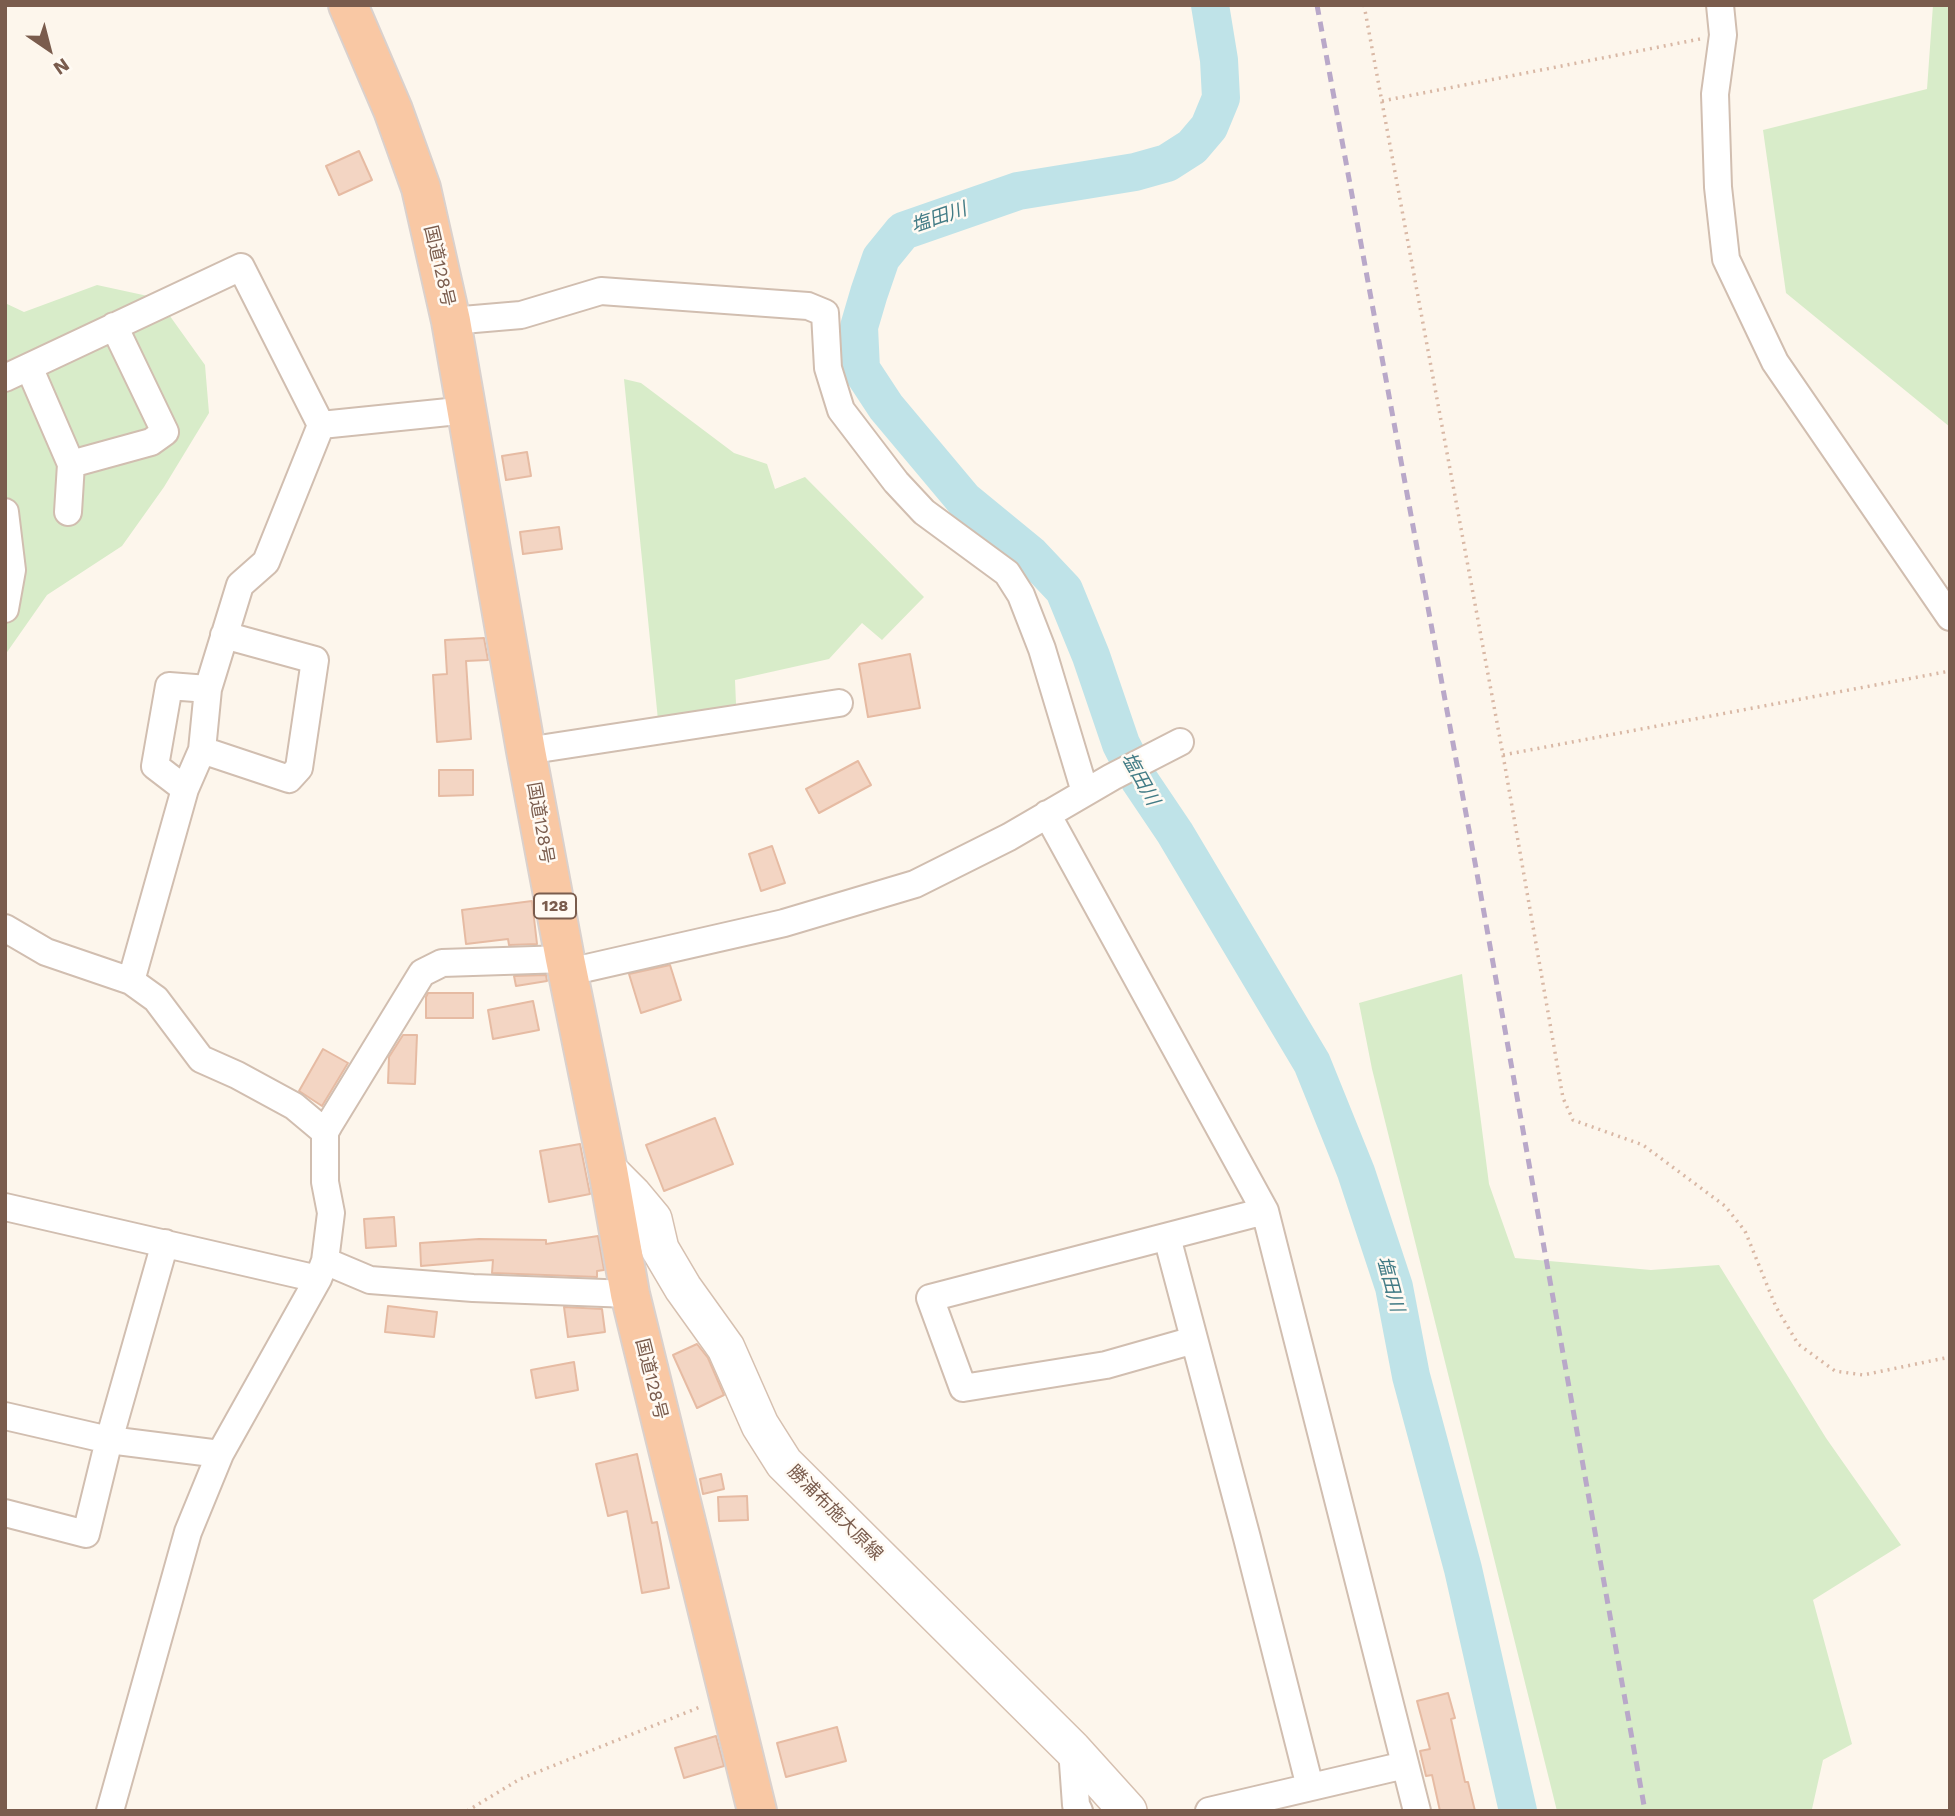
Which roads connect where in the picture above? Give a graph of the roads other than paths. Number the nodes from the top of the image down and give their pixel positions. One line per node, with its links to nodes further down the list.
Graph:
1 (348, 5): 3 (highway, 国道128号 / 128)
2 (1720, 5): 12 (street)
3 (451, 321): 6 (highway, 国道128号 / 128); 20 (street)
4 (114, 326): 5 (street); 7 (street); 8 (street)
5 (17, 372): 8 (street)
6 (468, 410): 7 (street); 18 (highway, 国道128号 / 128)
7 (321, 425): 13 (street)
8 (71, 464): 10 (street)
9 (5, 512): 11 (street)
10 (68, 512)
11 (5, 609)
12 (1950, 617)
13 (225, 635): 14 (street); 17 (street)
14 (208, 689): 17 (street); 19 (street)
15 (839, 703): 18 (street)
16 (1180, 742): 20 (street)
17 (202, 750): 19 (street)
18 (526, 751): 23 (highway, 国道128号 / 128)
19 (185, 789): 24 (street)
20 (1085, 792): 21 (street)
21 (1047, 814): 23 (street); 28 (street)
22 (5, 928): 24 (street)
23 (567, 966): 25 (street); 26 (highway, 国道128号 / 128)
24 (131, 981): 25 (street)
25 (325, 1132): 31 (street)
26 (608, 1170): 32 (highway, 国道128号 / 128); 38 (main road, 勝浦布施大原線)
27 (5, 1207): 30 (street)
28 (1265, 1211): 29 (street); 39 (street)
29 (1167, 1237): 33 (street); 33 (street)
30 (165, 1243): 31 (street); 35 (street)
31 (322, 1270): 32 (street); 36 (street)
32 (630, 1294): 42 (highway, 国道128号 / 128)
33 (1194, 1340): 40 (street)
34 (7, 1422): 35 (street)
35 (109, 1440): 36 (street); 37 (street)
36 (220, 1454): 41 (street)
37 (5, 1513)
38 (1072, 1749): 43 (street); 44 (main road, 勝浦布施大原線)
39 (1405, 1765): 40 (street); 46 (street)
40 (1310, 1787): 45 (street)
41 (110, 1811)
42 (757, 1811)
43 (1079, 1811)
44 (1128, 1811)
45 (1209, 1811)
46 (1417, 1811)

